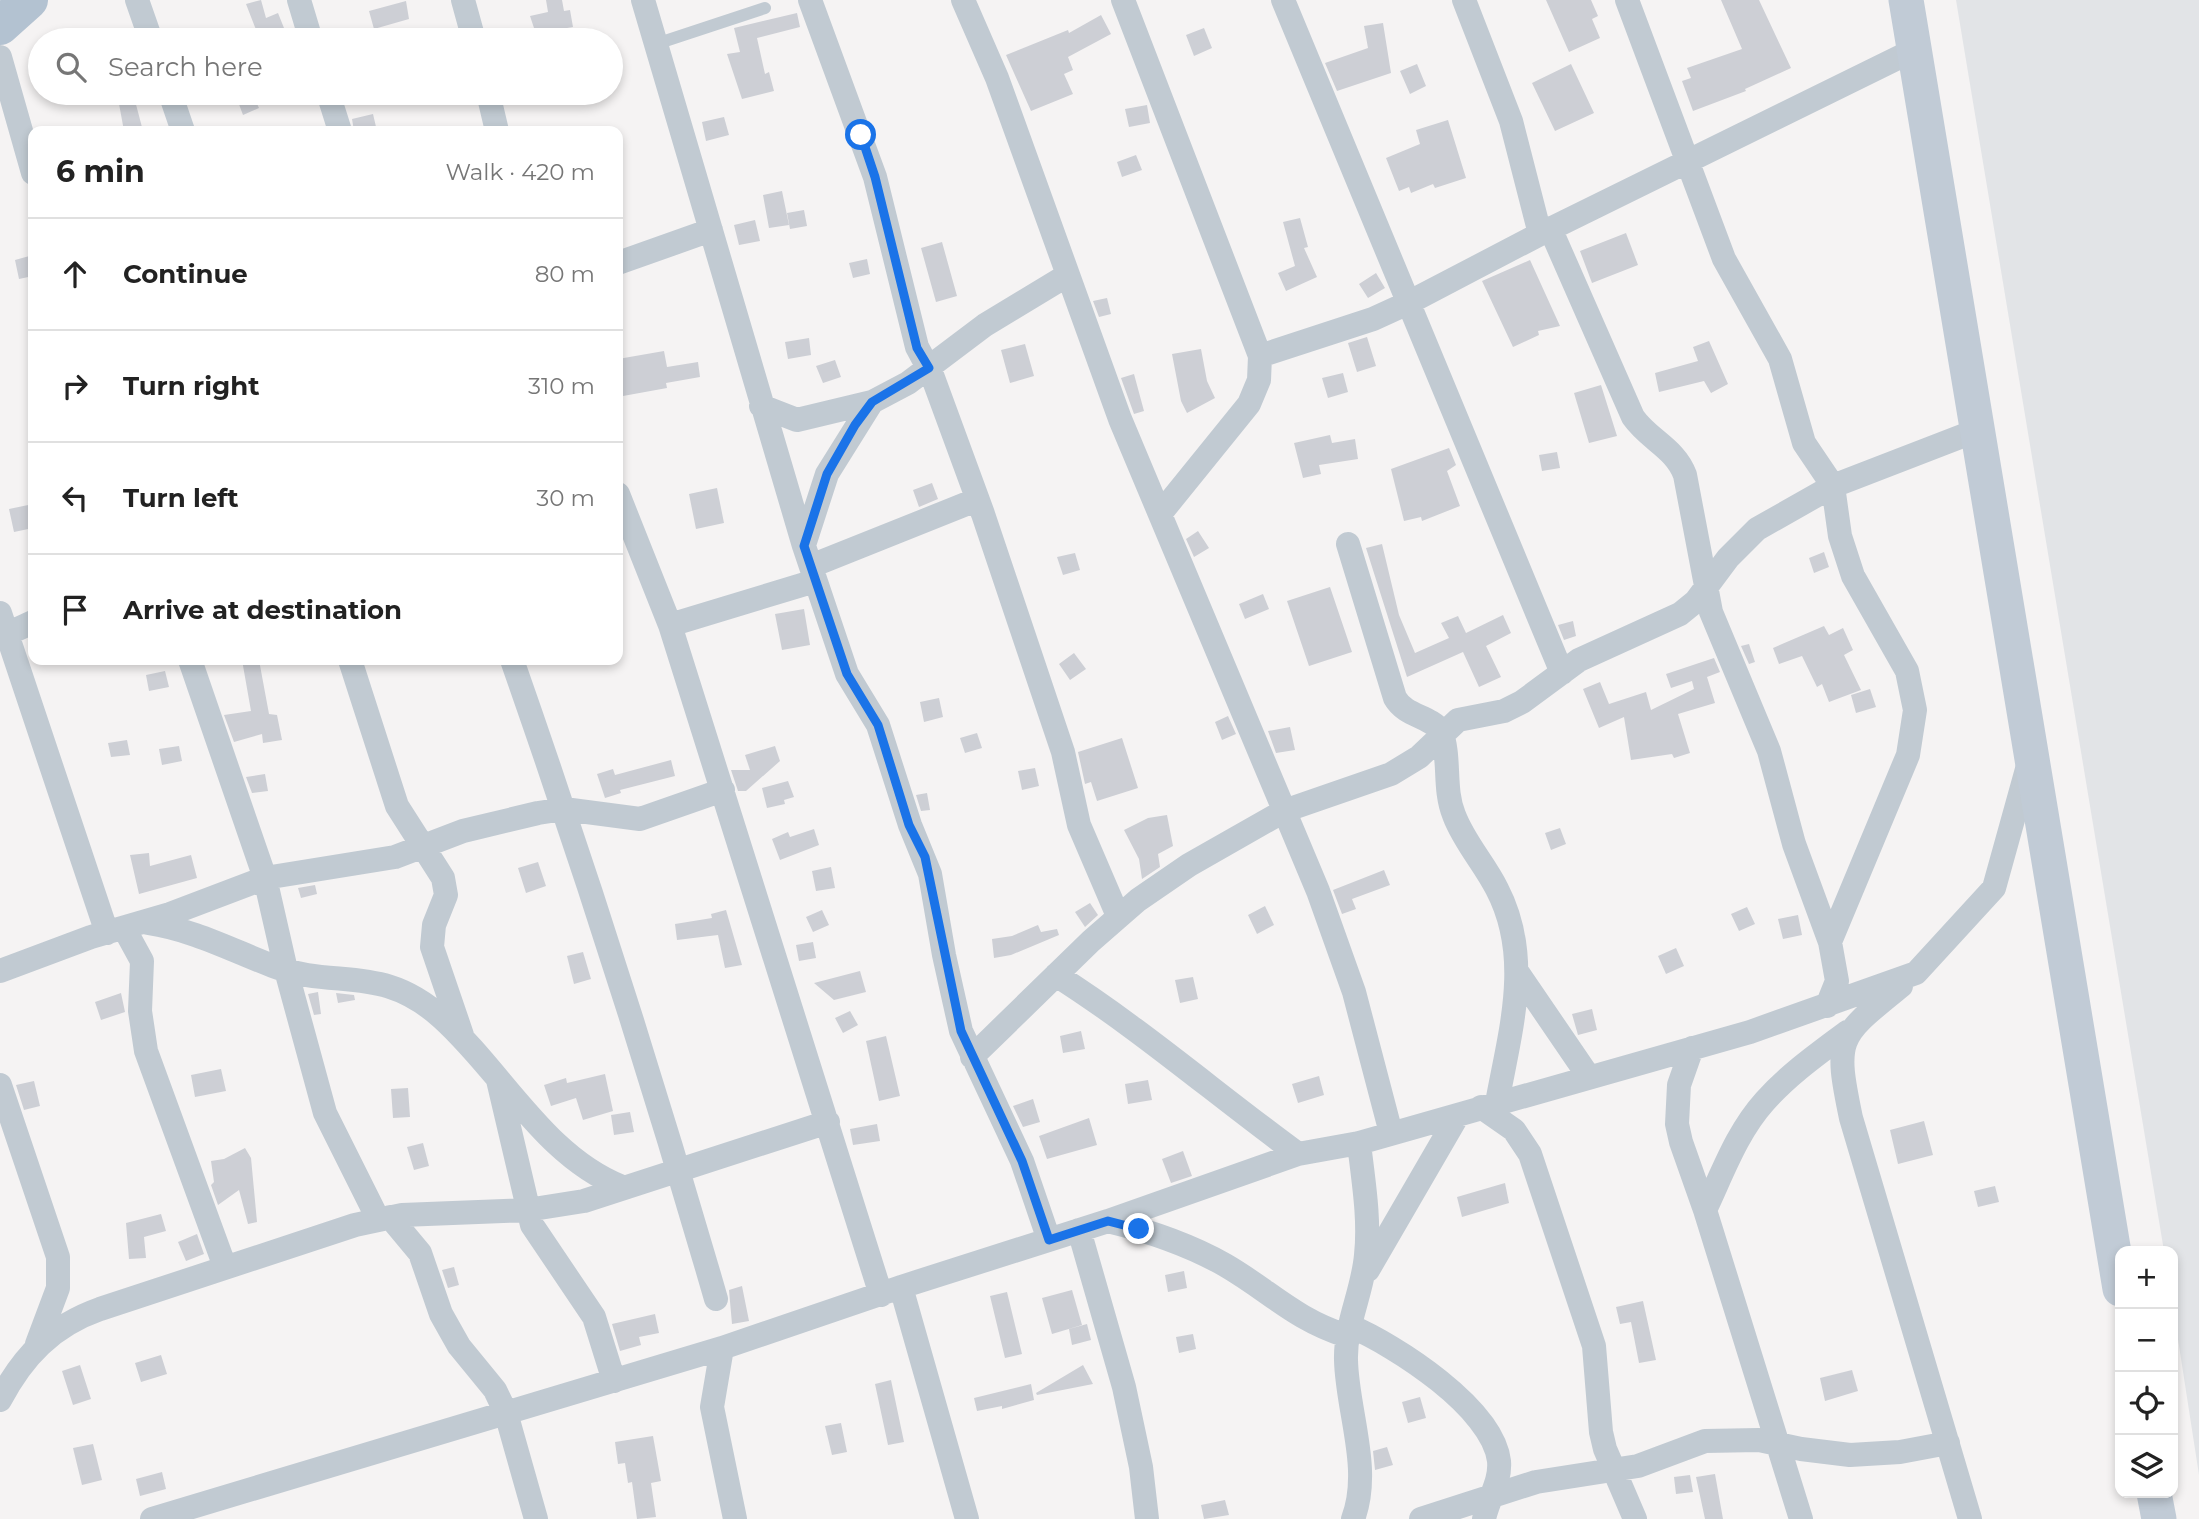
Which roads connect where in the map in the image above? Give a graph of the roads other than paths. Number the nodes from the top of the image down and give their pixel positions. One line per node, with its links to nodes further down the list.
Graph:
1 (29, 0): 14 (main road)
2 (137, 0): 15 (street)
3 (463, 0): 17 (street)
4 (643, 0): 18 (street)
5 (810, 0): 35 (street)
6 (963, 0): 32 (street)
7 (1123, 0): 34 (street)
8 (1283, 0): 33 (street)
9 (1464, 0): 30 (street)
10 (1627, 0): 28 (street)
11 (1906, 0): 19 (street)
12 (304, 2): 16 (street)
13 (765, 8): 18 (lane)
14 (0, 26)
15 (147, 28)
16 (309, 28)
17 (471, 28)
18 (656, 44): 29 (street)
19 (1914, 50): 28 (street); 38 (street)
20 (0, 57): 27 (street)
21 (174, 105): 24 (street)
22 (332, 105): 25 (street)
23 (491, 105): 26 (street)
24 (181, 126)
25 (338, 126)
26 (496, 126)
27 (28, 155)
28 (1686, 160): 30 (street); 39 (street)
29 (710, 230): 31 (street); 37 (street)
30 (1545, 231): 33 (street); 45 (street)
31 (623, 261)
32 (1066, 276): 35 (street); 42 (street)
33 (1408, 303): 34 (street); 52 (street)
34 (1260, 356): 42 (street)
35 (929, 368): 36 (street); 40 (street)
36 (872, 402): 37 (street); 44 (street)
37 (761, 406): 44 (street)
38 (1978, 430): 39 (street); 54 (street)
39 (1833, 486): 45 (street); 62 (street)
40 (976, 500): 44 (street); 60 (street)
41 (623, 507): 48 (street)
42 (1160, 514): 57 (street)
43 (1348, 544): 53 (street)
44 (810, 564): 48 (street); 72 (street)
45 (1706, 590): 52 (street); 62 (street)
46 (28, 622): 47 (street)
47 (3, 624): 61 (street)
48 (670, 625): 55 (street)
49 (192, 665): 59 (street)
50 (352, 665): 58 (street)
51 (514, 665): 56 (street)
52 (1562, 673): 53 (street)
53 (1443, 735): 57 (street); 65 (street)
54 (2030, 758): 66 (street); 89 (street)
55 (723, 790): 56 (street); 77 (street)
56 (564, 809): 58 (street); 81 (street)
57 (1284, 811): 60 (street); 78 (street)
58 (421, 847): 59 (street); 70 (street)
59 (265, 878): 61 (street); 63 (street)
60 (1118, 916): 67 (street)
61 (125, 928): 63 (street); 64 (street); 90 (street)
62 (1830, 942): 68 (street)
63 (286, 970): 70 (street); 85 (street)
64 (0, 971)
65 (1518, 973): 73 (street); 76 (street)
66 (1916, 973): 68 (street); 69 (street)
67 (1056, 975): 72 (street); 80 (street)
68 (1827, 1006): 71 (street)
69 (1847, 1032): 84 (street); 100 (street)
70 (465, 1043): 74 (street)
71 (1692, 1048): 73 (street); 84 (street)
72 (972, 1057): 88 (street)
73 (1588, 1077): 76 (street)
74 (498, 1078): 82 (street); 83 (street)
75 (0, 1085): 95 (street)
76 (1479, 1109): 78 (street); 91 (street); 102 (street)
77 (828, 1122): 81 (street); 92 (street)
78 (1391, 1133): 79 (street)
79 (1359, 1143): 80 (street); 91 (street)
80 (1298, 1154): 86 (street)
81 (679, 1170): 82 (street); 93 (street)
82 (622, 1187): 83 (street)
83 (527, 1210): 85 (street); 97 (street)
84 (1705, 1210): 101 (street)
85 (384, 1218): 90 (street); 99 (street)
86 (1108, 1221): 87 (street); 94 (street)
87 (1079, 1230): 88 (street); 109 (street)
88 (1049, 1240): 92 (street)
89 (2115, 1260)
90 (225, 1267): 95 (street)
91 (1363, 1280): 94 (street)
92 (891, 1291): 96 (street); 108 (street)
93 (716, 1300)
94 (1348, 1331): 104 (street); 110 (street)
95 (37, 1346): 98 (street)
96 (722, 1348): 97 (street); 107 (street)
97 (614, 1381): 99 (street)
98 (3, 1390)
99 (506, 1413): 105 (street); 106 (street)
100 (1948, 1443): 101 (street); 114 (street)
101 (1777, 1444): 102 (street); 113 (street)
102 (1616, 1471): 104 (street); 112 (street)
103 (2155, 1498): 115 (street)
104 (1488, 1508): 111 (street)
105 (152, 1519)
106 (536, 1519)
107 (735, 1519)
108 (967, 1519)
109 (1147, 1519)
110 (1353, 1519)
111 (1421, 1519)
112 (1635, 1519)
113 (1801, 1519)
114 (1970, 1519)
115 (2158, 1519)

